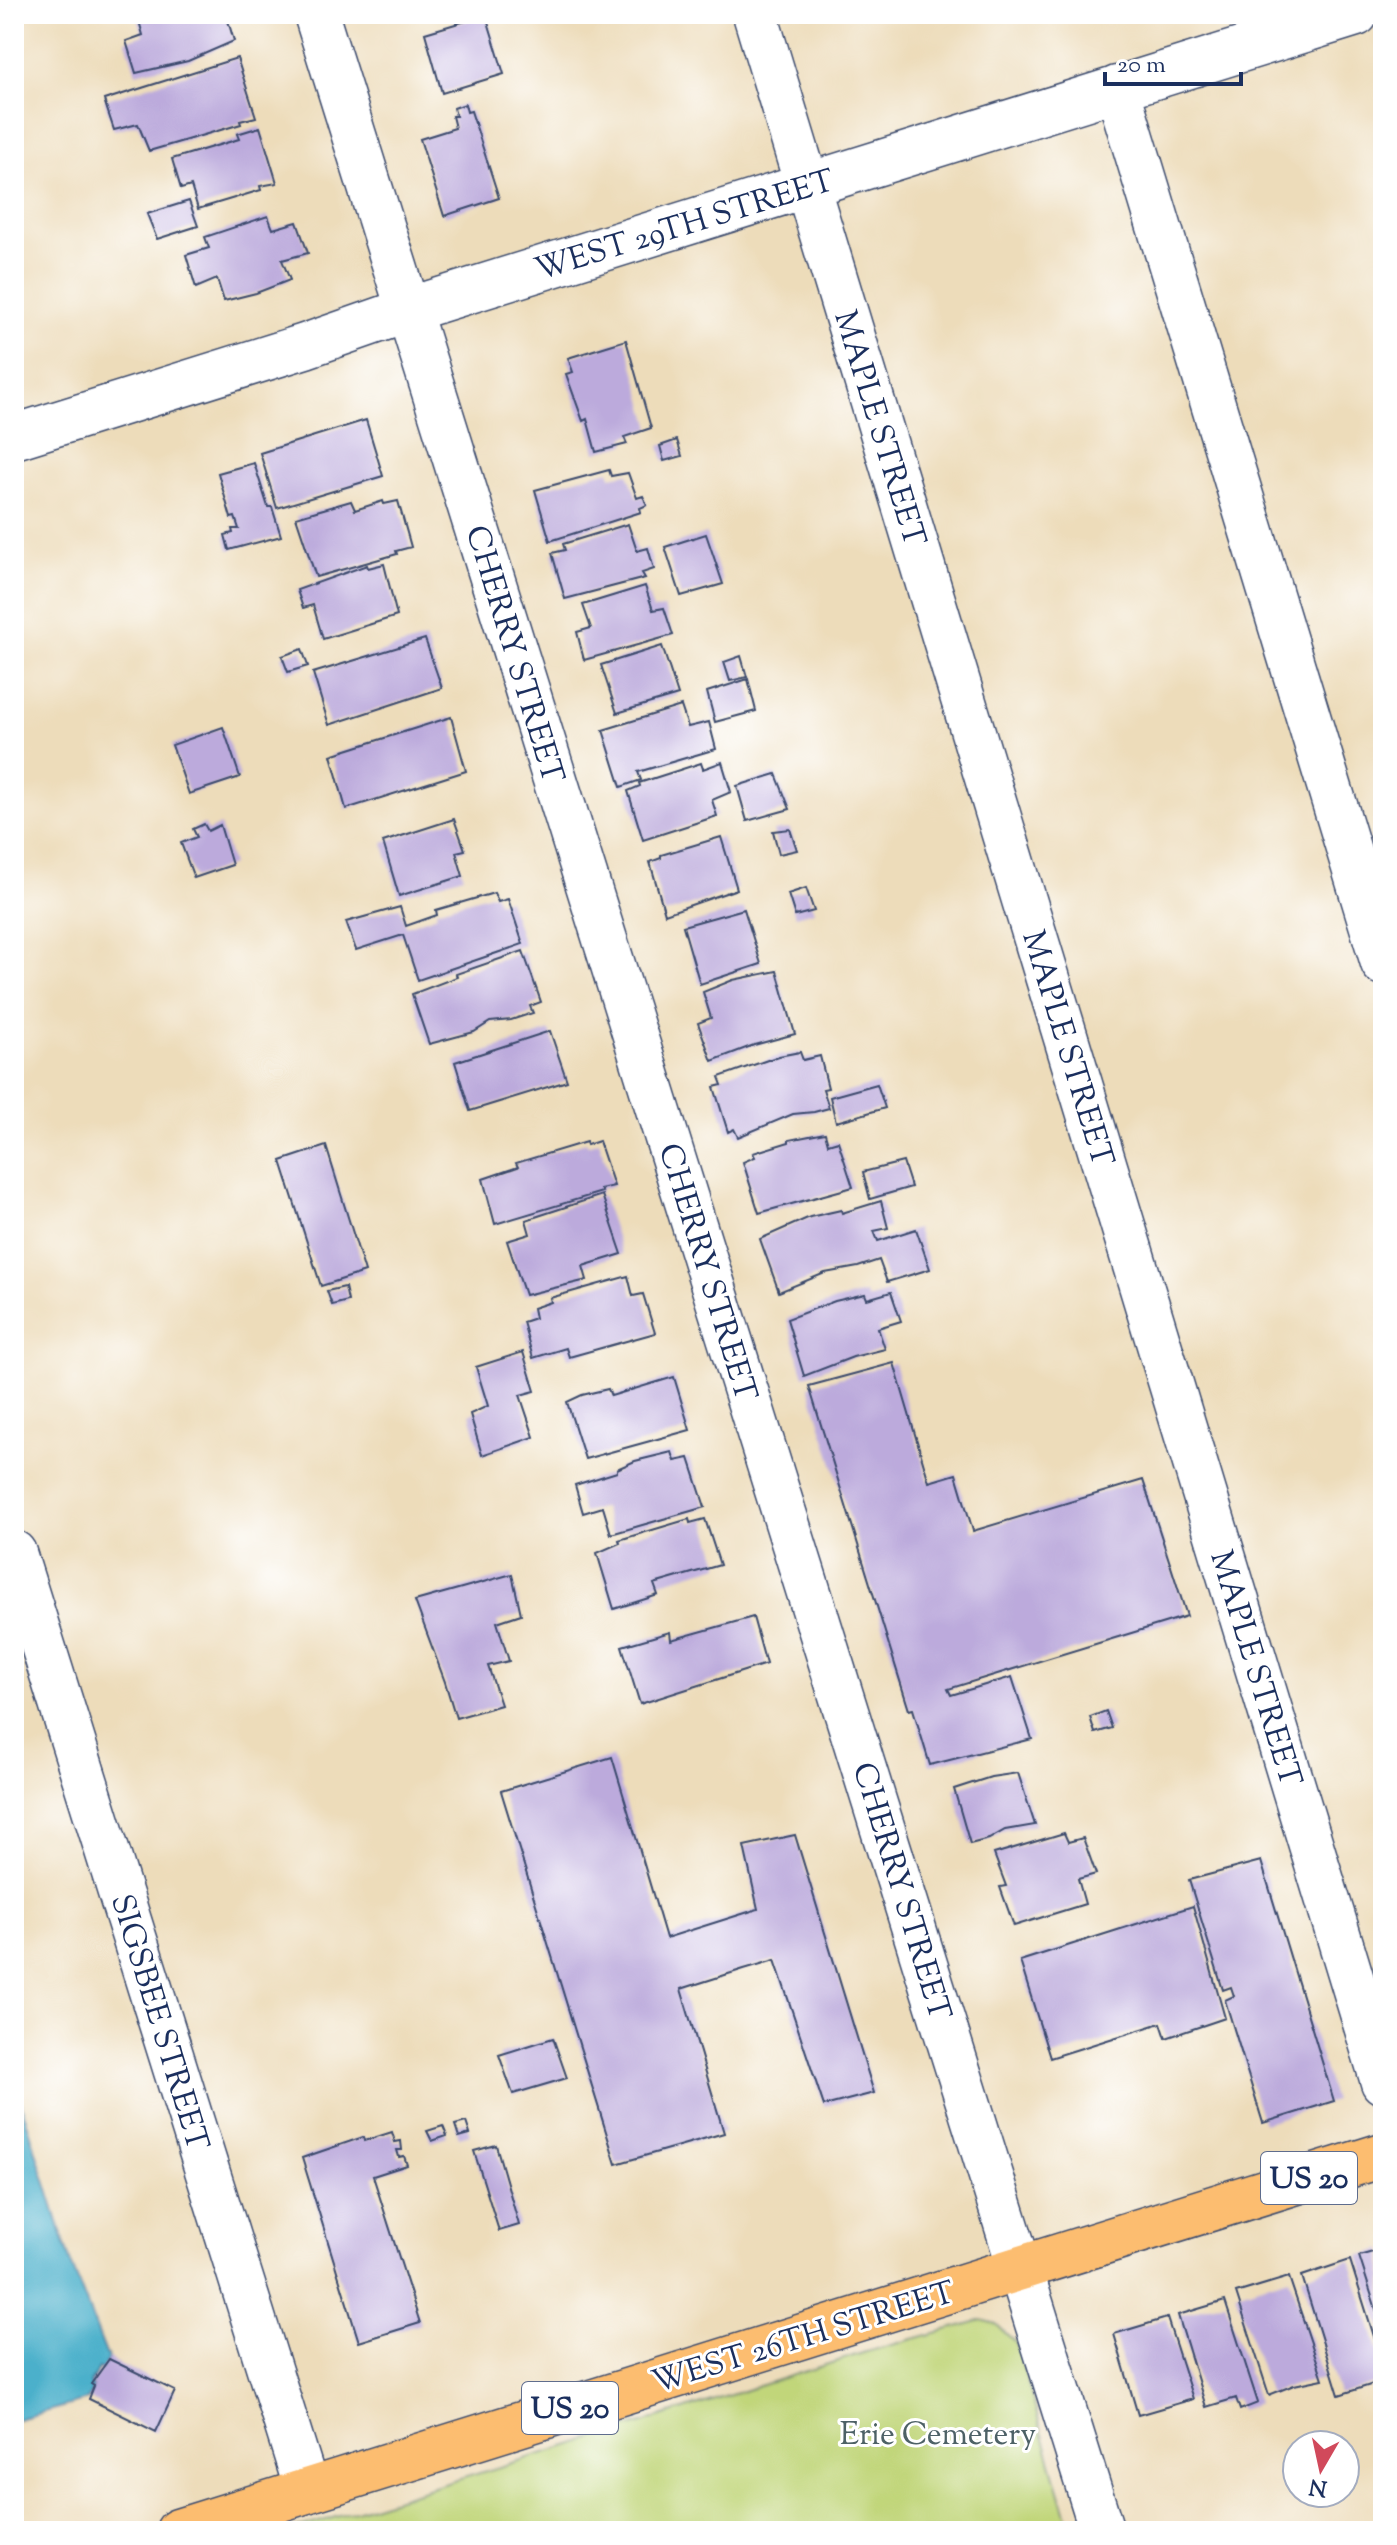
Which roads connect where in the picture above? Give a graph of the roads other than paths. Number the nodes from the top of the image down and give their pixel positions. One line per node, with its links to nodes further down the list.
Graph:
1 (316, 14): 6 (street, CHERRY STREET)
2 (755, 14): 5 (street, MAPLE STREET)
3 (1356, 14): 4 (street, WEST 29TH STREET)
4 (1117, 88): 5 (street, WEST 29TH STREET); 8 (street)
5 (807, 186): 6 (street, WEST 29TH STREET); 10 (street, MAPLE STREET)
6 (408, 310): 7 (street, WEST 29TH STREET); 12 (street, CHERRY STREET)
7 (14, 437)
8 (1383, 963)
9 (14, 1553): 13 (street, SIGSBEE STREET)
10 (1383, 2082)
11 (1383, 2155): 12 (main road, WEST 26TH STREET / US 20)
12 (1020, 2268): 13 (main road, WEST 26TH STREET / US 20); 15 (street, CHERRY STREET)
13 (307, 2490): 14 (main road, WEST 26TH STREET / US 20)
14 (178, 2531)
15 (1102, 2531)

